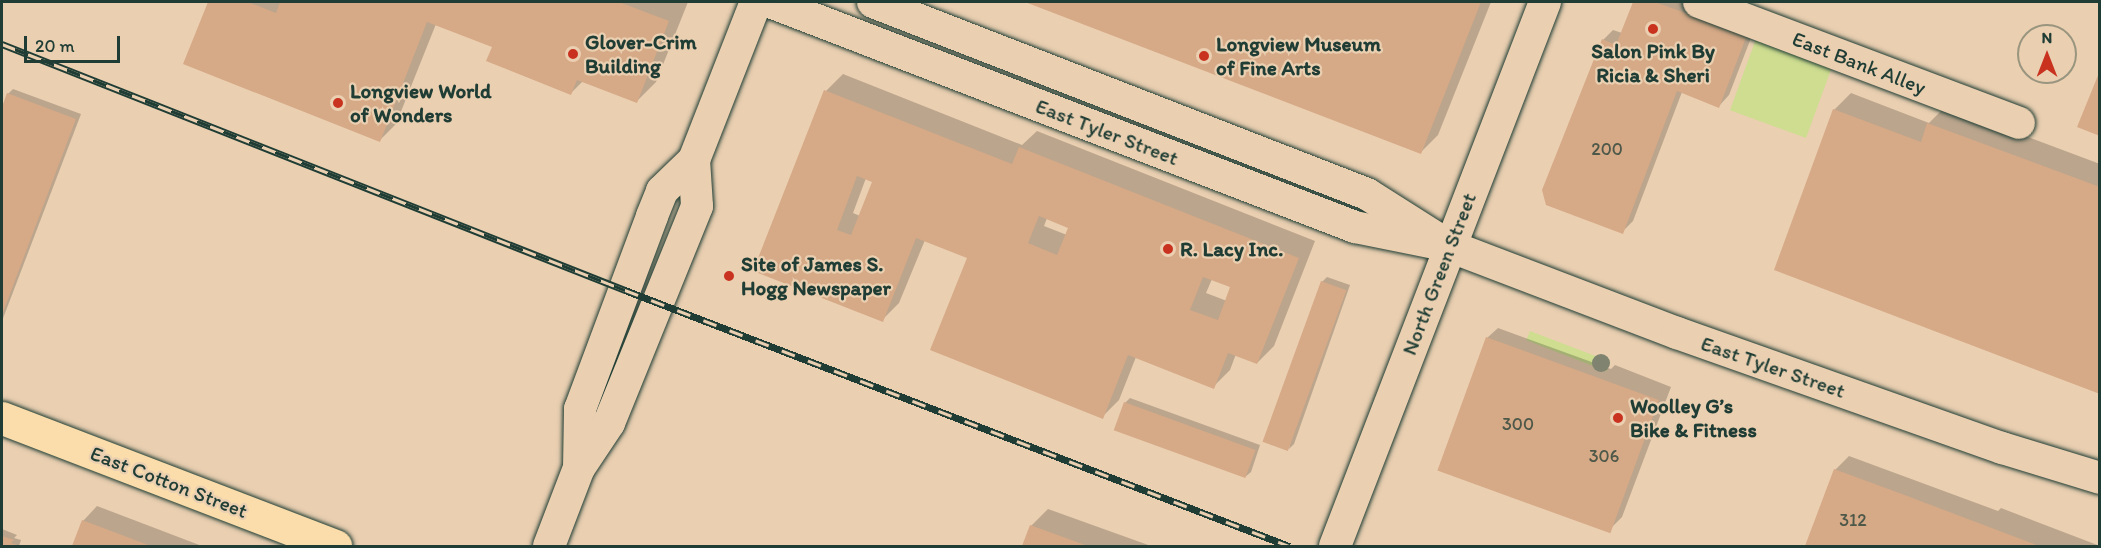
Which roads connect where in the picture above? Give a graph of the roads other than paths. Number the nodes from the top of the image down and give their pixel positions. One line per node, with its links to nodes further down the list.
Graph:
1 (756, 2): 7 (street)
2 (770, 2): 8 (street, East Tyler Street)
3 (873, 2): 8 (street, East Tyler Street)
4 (1545, 2): 8 (street, North Green Street)
5 (1699, 2): 6 (street, East Bank Alley)
6 (2019, 123)
7 (694, 160): 10 (street); 10 (street)
8 (1449, 246): 11 (street, East Tyler Street); 14 (street, North Green Street)
9 (2, 418): 12 (main road, East Cotton Street)
10 (579, 468): 13 (street)
11 (2100, 478)
12 (335, 546)
13 (549, 546)
14 (1335, 546)

